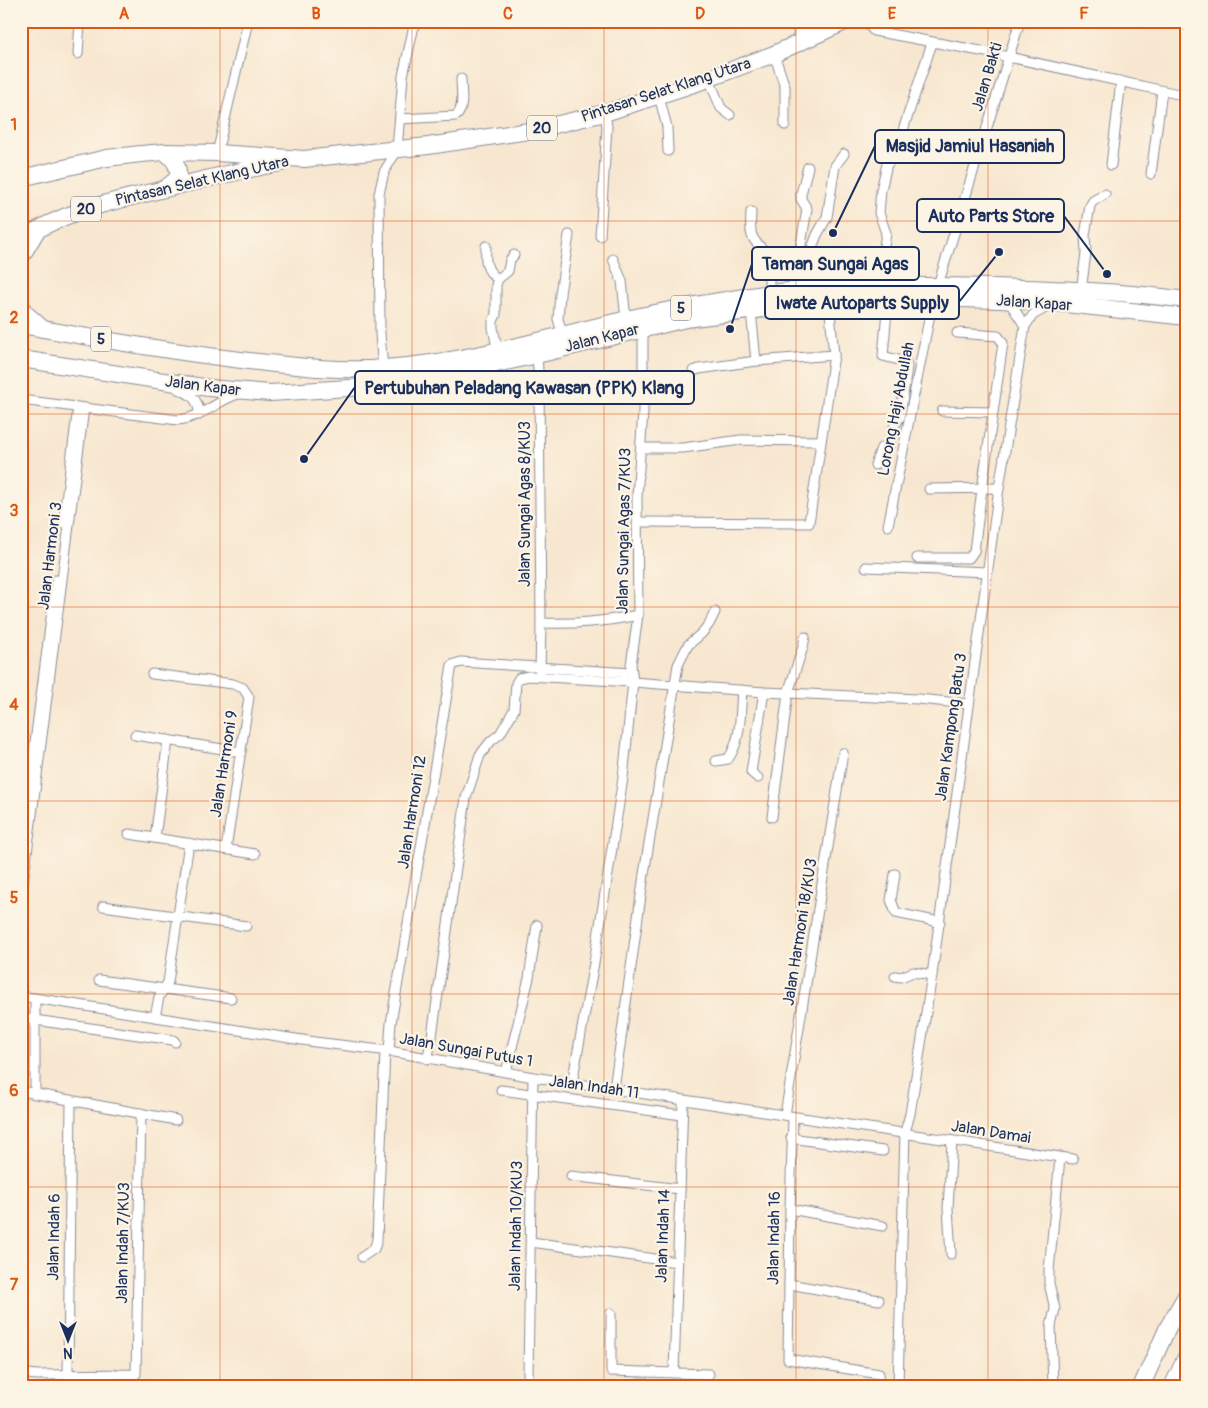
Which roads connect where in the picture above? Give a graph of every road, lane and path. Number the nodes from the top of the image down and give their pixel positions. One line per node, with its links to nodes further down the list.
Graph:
1 (80, 21): 11 (street)
2 (248, 21): 27 (street)
3 (415, 21): 22 (street)
4 (800, 21): 9 (highway)
5 (847, 21): 8 (highway, Pintasan Selat Klang Utara / 20)
6 (864, 21): 10 (street)
7 (1020, 21): 13 (street, Jalan Bakti)
8 (817, 27): 9 (highway, Pintasan Selat Klang Utara / 20)
9 (801, 42): 12 (highway, Pintasan Selat Klang Utara / 20)
10 (932, 43): 13 (street); 50 (street)
11 (78, 54)
12 (774, 54): 15 (highway, Pintasan Selat Klang Utara / 20); 23 (street)
13 (1008, 58): 16 (street); 48 (street, Jalan Bakti)
14 (461, 79): 22 (street)
15 (709, 79): 18 (highway, Pintasan Selat Klang Utara / 20); 21 (street)
16 (1121, 81): 17 (street); 30 (street)
17 (1162, 91): 19 (street); 32 (street)
18 (659, 96): 20 (highway, Pintasan Selat Klang Utara / 20); 25 (street)
19 (1187, 96)
20 (605, 113): 24 (highway, Pintasan Selat Klang Utara / 20); 39 (street)
21 (730, 115)
22 (400, 119): 24 (street)
23 (784, 125)
24 (397, 150): 29 (highway, Pintasan Selat Klang Utara / 20); 70 (street)
25 (668, 151)
26 (165, 152): 27 (highway, Pintasan Selat Klang Utara / 20); 33 (highway, Pintasan Selat Klang Utara / 20); 34 (highway)
27 (217, 153): 29 (highway, Pintasan Selat Klang Utara / 20)
28 (844, 154): 46 (street)
29 (301, 159): 34 (highway, Pintasan Selat Klang Utara / 20)
30 (1111, 165)
31 (808, 167): 46 (street)
32 (1151, 174)
33 (21, 178)
34 (166, 188): 37 (highway, Pintasan Selat Klang Utara / 20)
35 (1105, 194): 47 (street)
36 (751, 212): 49 (street)
37 (39, 228): 40 (highway, Pintasan Selat Klang Utara / 20); 43 (highway)
38 (570, 235): 64 (street)
39 (600, 236)
40 (21, 240)
41 (486, 246): 45 (street)
42 (514, 256): 45 (street)
43 (21, 257)
44 (613, 258): 58 (street)
45 (498, 279): 65 (street)
46 (807, 282): 49 (highway, Jalan Kapar / 5); 50 (highway, Jalan Kapar / 5)
47 (1081, 291): 48 (highway, Jalan Kapar / 5); 52 (highway, Jalan Kapar / 5)
48 (936, 292): 50 (highway, Jalan Kapar / 5); 51 (highway, Jalan Kapar / 5); 89 (street, Lorong Haji Abdullah)
49 (769, 293): 58 (highway, Jalan Kapar / 5)
50 (883, 293): 53 (highway, Jalan Kapar / 5); 84 (street)
51 (1001, 300): 54 (highway, Jalan Kapar / 5); 60 (street)
52 (1187, 300)
53 (828, 302): 56 (highway, Jalan Kapar / 5); 67 (street)
54 (1056, 303): 57 (highway, Jalan Kapar / 5); 60 (street)
55 (21, 306): 62 (highway)
56 (751, 311): 61 (highway, Jalan Kapar / 5); 69 (street)
57 (1187, 317)
58 (626, 320): 64 (highway, Jalan Kapar / 5)
59 (21, 325): 62 (highway, Jalan Kapar / 5)
60 (1025, 326): 85 (street, Jalan Kampong Batu 3)
61 (643, 328): 66 (highway, Jalan Kapar / 5); 83 (street, Jalan Sungai Agas 7/KU3)
62 (43, 329): 70 (highway, Jalan Kapar / 5)
63 (957, 333): 79 (street)
64 (563, 336): 65 (highway, Jalan Kapar / 5)
65 (498, 352): 70 (highway, Jalan Kapar / 5)
66 (537, 355): 73 (highway, Jalan Kapar / 5); 95 (street, Jalan Sungai Agas 8/KU3)
67 (834, 355): 69 (street); 82 (street)
68 (21, 359): 72 (highway, Jalan Kapar / 5)
69 (756, 361): 71 (street)
70 (383, 369)
71 (693, 371)
72 (157, 380): 73 (highway, Jalan Kapar / 5); 80 (street)
73 (247, 392): 80 (street)
74 (21, 400): 75 (street)
75 (61, 404): 76 (street); 81 (street)
76 (81, 407): 77 (street); 81 (street, Jalan Harmoni 3)
77 (102, 410): 80 (street); 81 (street)
78 (942, 412): 79 (street)
79 (993, 412): 87 (street)
80 (200, 415)
81 (78, 425): 110 (street, Jalan Harmoni 3)
82 (821, 441): 83 (street); 88 (street)
83 (641, 448): 88 (street, Jalan Sungai Agas 7/KU3)
84 (875, 465)
85 (998, 488): 87 (street); 92 (street, Jalan Kampong Batu 3)
86 (929, 489): 87 (street)
87 (982, 489): 90 (street)
88 (638, 522): 94 (street, Jalan Sungai Agas 7/KU3)
89 (888, 526)
90 (917, 558)
91 (866, 567): 92 (street)
92 (988, 572): 105 (street, Jalan Kampong Batu 3)
93 (715, 612): 101 (street)
94 (638, 615): 95 (street); 100 (street, Jalan Sungai Agas 7/KU3)
95 (541, 623): 97 (street, Jalan Sungai Agas 8/KU3)
96 (805, 637): 104 (street)
97 (540, 667): 99 (street, Jalan Sungai Agas 8/KU3); 100 (street); 137 (street, Jalan Harmoni 12)
98 (152, 674): 108 (street, Jalan Harmoni 9)
99 (539, 678): 100 (street); 138 (street)
100 (632, 678): 101 (street); 141 (street, Jalan Sungai Agas 7/KU3)
101 (675, 686): 102 (street); 142 (street)
102 (742, 690): 103 (street); 111 (street)
103 (764, 692): 104 (street); 112 (street)
104 (788, 693): 105 (street); 113 (street)
105 (970, 704): 124 (street, Jalan Kampong Batu 3)
106 (135, 735): 107 (street)
107 (168, 740): 108 (street); 115 (street)
108 (241, 752): 117 (street, Jalan Harmoni 9)
109 (843, 753): 151 (street, Jalan Harmoni 18/KU3)
110 (36, 756): 118 (street, Jalan Harmoni 3); 121 (street, Jalan Harmoni 3)
111 (716, 761)
112 (758, 778)
113 (772, 817)
114 (129, 834): 115 (street)
115 (155, 838): 116 (street)
116 (189, 843): 117 (street); 123 (street)
117 (226, 849): 119 (street)
118 (21, 850)
119 (255, 854)
120 (895, 874): 124 (street)
121 (21, 900)
122 (104, 906): 123 (street)
123 (178, 917): 125 (street); 130 (street)
124 (940, 922): 127 (street, Jalan Kampong Batu 3)
125 (246, 926)
126 (537, 926): 139 (street)
127 (932, 975): 128 (street); 153 (street, Jalan Kampong Batu 3)
128 (895, 976)
129 (99, 980): 130 (street)
130 (163, 989): 132 (street); 133 (street)
131 (26, 995): 133 (street, Jalan Sungai Putus 1); 135 (street)
132 (231, 998)
133 (155, 1016): 137 (street, Jalan Sungai Putus 1)
134 (21, 1018): 135 (street)
135 (35, 1020): 136 (street); 145 (street)
136 (175, 1042)
137 (387, 1051): 138 (street, Jalan Sungai Putus 1); 165 (street)
138 (427, 1059): 139 (street, Jalan Sungai Putus 1)
139 (506, 1072): 140 (street, Jalan Sungai Putus 1)
140 (534, 1077): 141 (street, Jalan Sungai Putus 1); 146 (street, Jalan Indah 10/KU3)
141 (572, 1083): 142 (street, Jalan Sungai Putus 1)
142 (614, 1089): 148 (street, Jalan Sungai Putus 1)
143 (501, 1090): 146 (street, Jalan Indah 11)
144 (21, 1091): 145 (street)
145 (34, 1094): 147 (street)
146 (533, 1094): 150 (street, Jalan Indah 11); 163 (street, Jalan Indah 10/KU3)
147 (71, 1100): 149 (street); 176 (street, Jalan Indah 6)
148 (683, 1100): 150 (street, Jalan Indah 14); 151 (street, Jalan Sungai Putus 1)
149 (140, 1113): 152 (street); 176 (street, Jalan Indah 7/KU3)
150 (682, 1115): 160 (street, Jalan Indah 14)
151 (789, 1116): 153 (street, Jalan Sungai Putus 1); 154 (street, Jalan Indah 16)
152 (176, 1120)
153 (905, 1132): 155 (street, Jalan Damai); 179 (street, Jalan Kampong Batu 3)
154 (792, 1138): 156 (street); 161 (street, Jalan Indah 16)
155 (952, 1141): 157 (street, Jalan Damai); 164 (street)
156 (882, 1151)
157 (1060, 1158): 158 (street, Jalan Damai); 178 (street)
158 (1073, 1159)
159 (571, 1176): 160 (street)
160 (680, 1189): 166 (street, Jalan Indah 14)
161 (790, 1209): 162 (street); 167 (street, Jalan Indah 16)
162 (883, 1226)
163 (531, 1242): 166 (street); 177 (street, Jalan Indah 10/KU3)
164 (951, 1254)
165 (362, 1257)
166 (678, 1262): 173 (street, Jalan Indah 14)
167 (789, 1284): 169 (street); 175 (street, Jalan Indah 16)
168 (1187, 1294): 180 (highway)
169 (880, 1300)
170 (611, 1313): 173 (street)
171 (1187, 1355): 181 (highway)
172 (21, 1373): 176 (street)
173 (674, 1373): 174 (street)
174 (709, 1374)
175 (880, 1374)
176 (68, 1375)
177 (528, 1375)
178 (1053, 1386)
179 (898, 1387)
180 (1141, 1387)
181 (1172, 1387)

